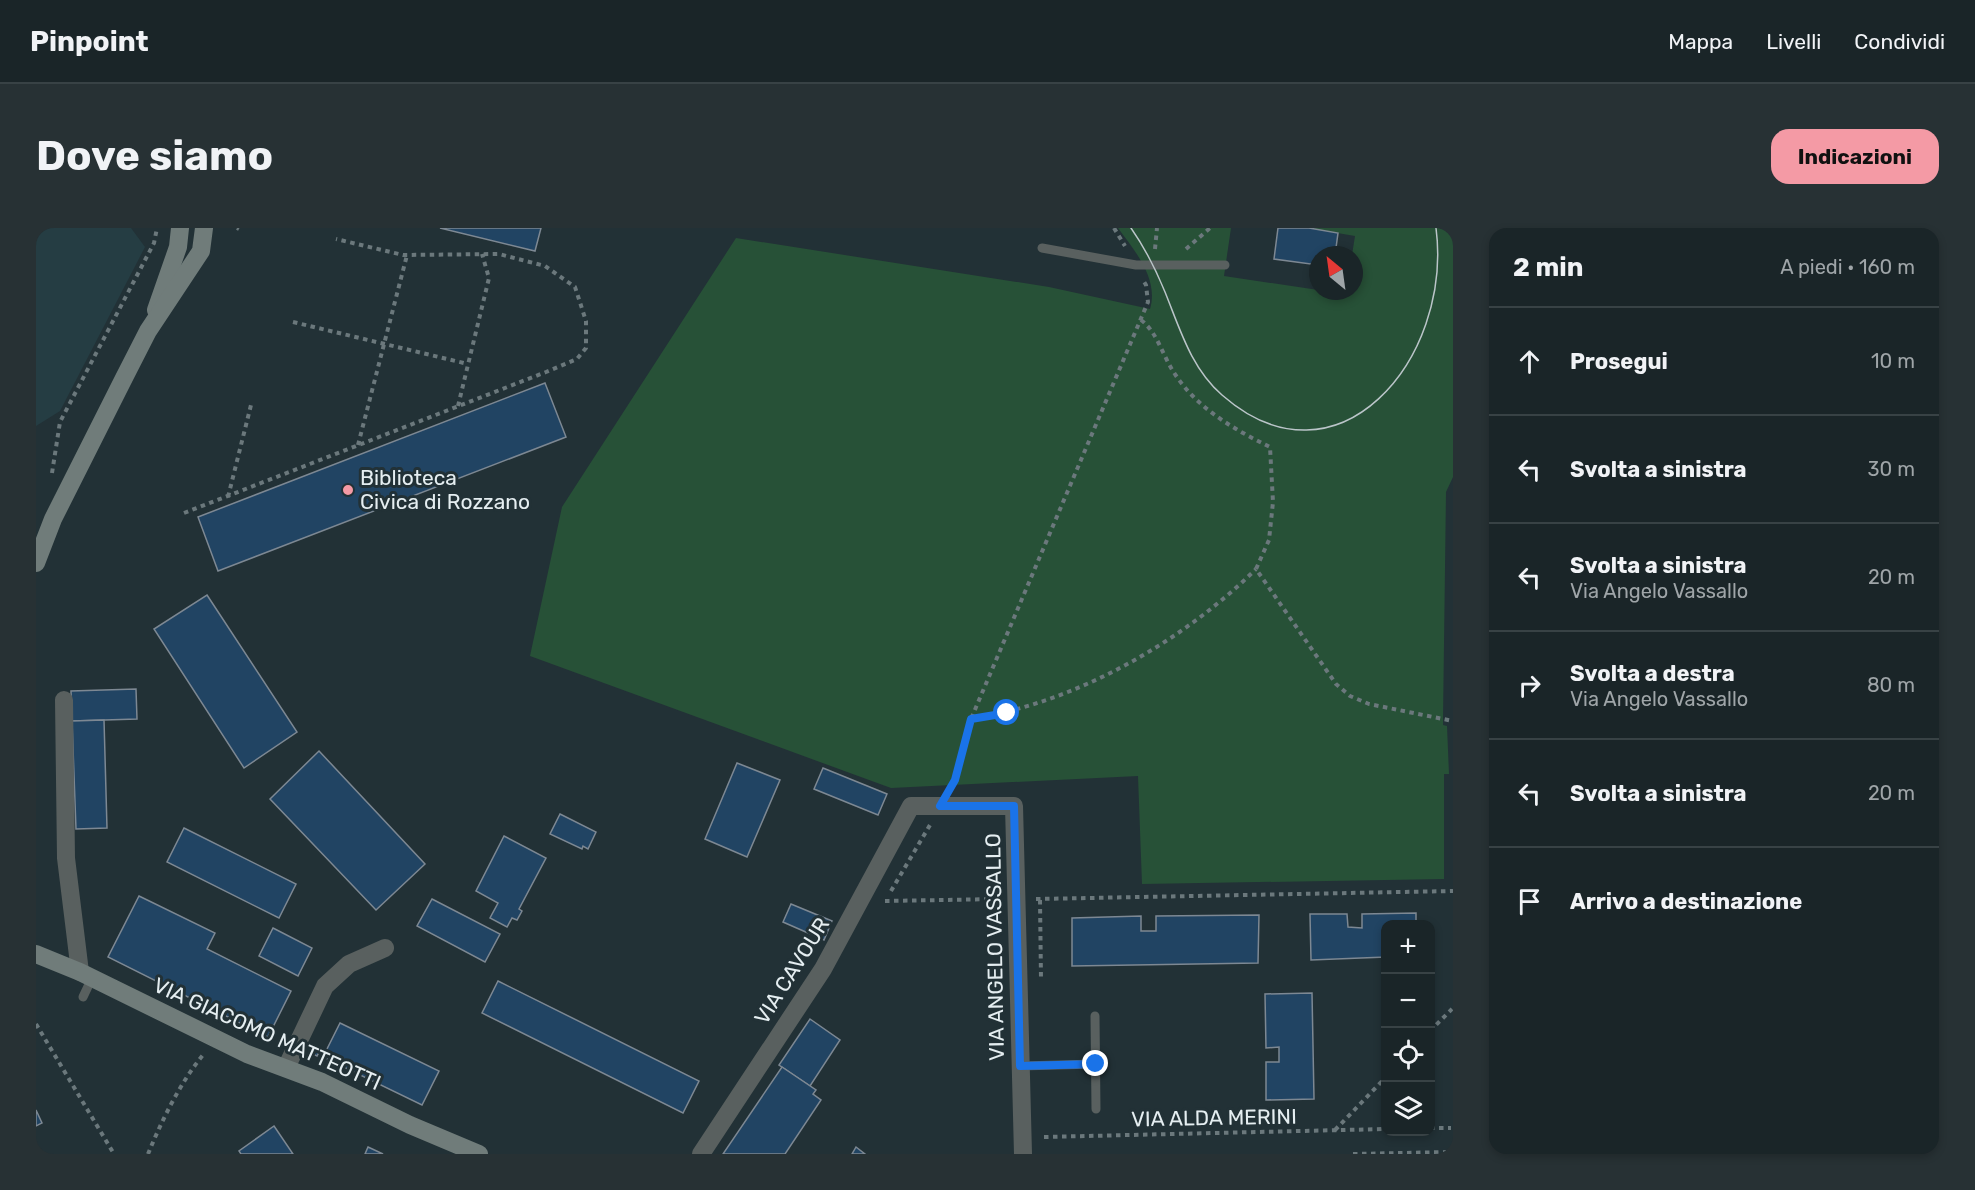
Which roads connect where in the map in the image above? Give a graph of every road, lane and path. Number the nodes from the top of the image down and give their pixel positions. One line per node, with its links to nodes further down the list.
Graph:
1 (157, 228): 19 (path)
2 (180, 228): 13 (street)
3 (204, 228): 13 (street)
4 (1156, 228): 10 (path)
5 (1210, 228): 10 (path)
6 (336, 239): 8 (path)
7 (1042, 248): 10 (lane)
8 (407, 254): 9 (path); 14 (path)
9 (482, 254): 15 (path); 17 (path)
10 (1162, 265): 11 (lane)
11 (1225, 265)
12 (293, 322): 14 (path)
13 (148, 331): 22 (street)
14 (384, 343): 15 (path); 18 (path)
15 (468, 364): 17 (path)
16 (252, 402): 20 (path)
17 (458, 407): 18 (path)
18 (358, 446): 20 (path)
19 (50, 484)
20 (228, 497): 21 (path)
21 (184, 513)
22 (36, 562)
23 (1256, 569): 25 (path); 25 (path); 26 (path)
24 (64, 700): 35 (street)
25 (971, 719): 28 (path)
26 (1453, 721)
27 (911, 806): 28 (street, VIA ANGELO VASSALLO); 56 (street, VIA CAVOUR)
28 (940, 806): 30 (street, VIA ANGELO VASSALLO); 31 (path)
29 (1453, 891): 30 (path)
30 (1016, 899): 31 (path); 43 (street, VIA ANGELO VASSALLO)
31 (885, 901): 32 (path)
32 (880, 910)
33 (385, 948): 44 (street)
34 (36, 954): 35 (street, VIA GIACOMO MATTEOTTI)
35 (86, 975): 36 (lane); 41 (street, VIA GIACOMO MATTEOTTI)
36 (83, 997)
37 (1452, 1009): 40 (path)
38 (1095, 1016): 42 (lane)
39 (36, 1024): 53 (path)
40 (1434, 1028)
41 (213, 1039): 44 (street, VIA GIACOMO MATTEOTTI); 54 (path)
42 (1096, 1064): 43 (lane); 46 (lane)
43 (1020, 1066): 57 (street, VIA ANGELO VASSALLO)
44 (286, 1068): 55 (street, VIA GIACOMO MATTEOTTI)
45 (1381, 1082): 50 (path)
46 (1096, 1109)
47 (1435, 1128): 48 (path)
48 (1451, 1128)
49 (1381, 1129): 50 (path, VIA ALDA MERINI)
50 (1334, 1130): 51 (path, VIA ALDA MERINI)
51 (1044, 1137)
52 (1451, 1152): 58 (path)
53 (114, 1154)
54 (148, 1154)
55 (479, 1154)
56 (701, 1154)
57 (1023, 1154)
58 (1353, 1154)

